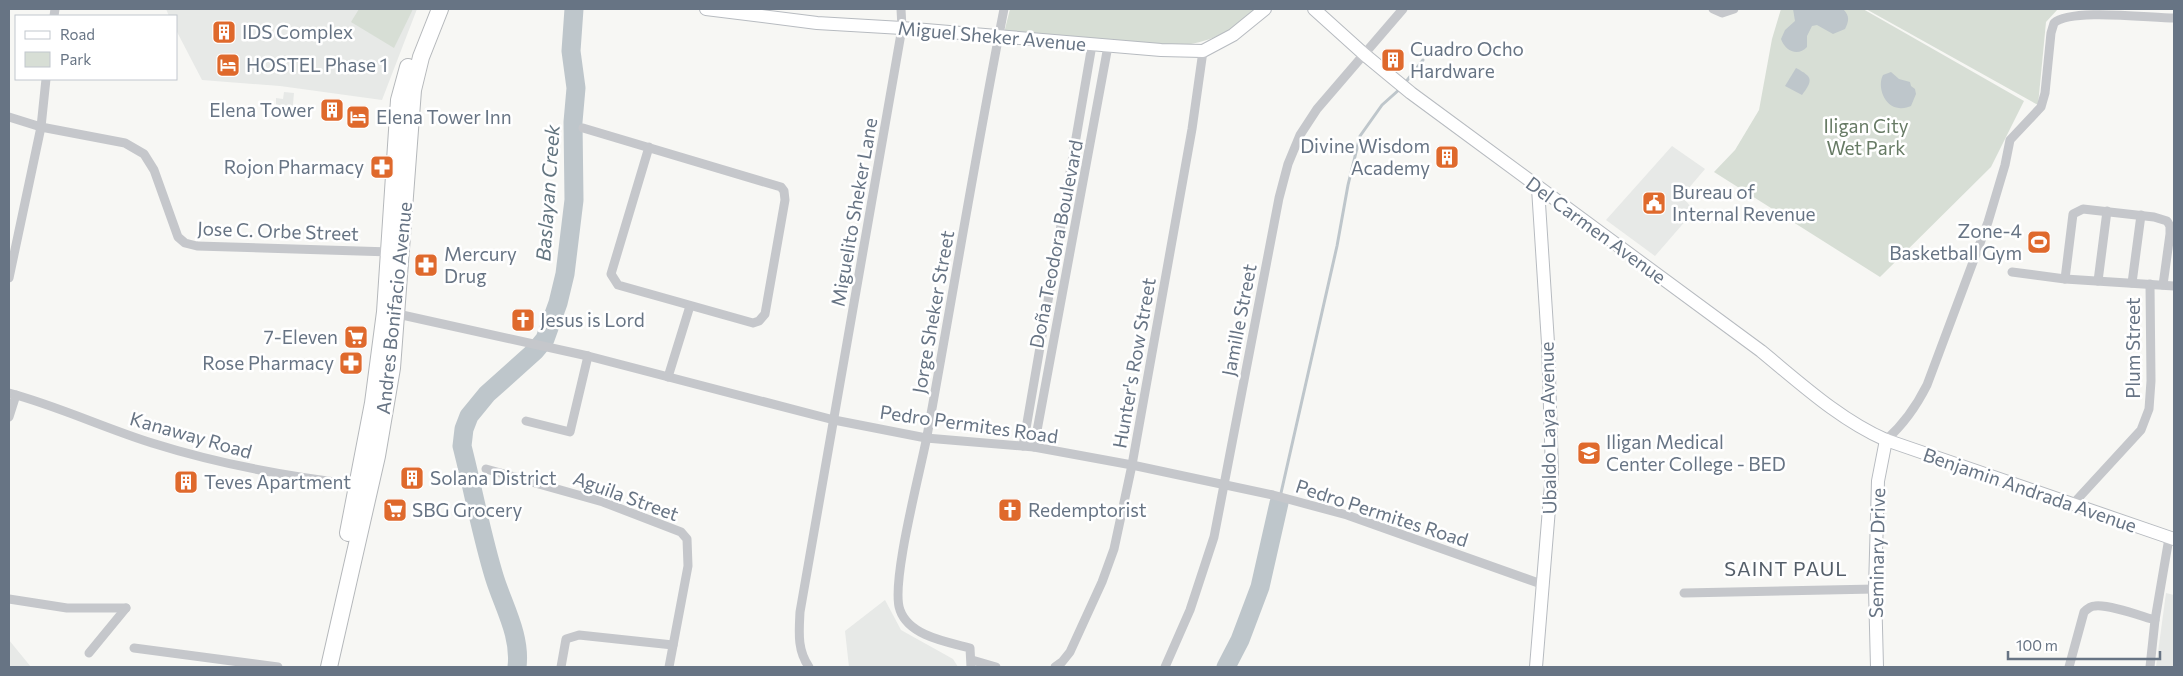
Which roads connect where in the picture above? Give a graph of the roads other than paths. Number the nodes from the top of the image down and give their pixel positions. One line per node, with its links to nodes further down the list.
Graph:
1 (430, 9): 27 (highway, Andres Bonifacio Avenue)
2 (440, 9): 27 (highway, Andres Bonifacio Avenue)
3 (706, 9): 13 (street, Miguel Sheker Avenue)
4 (901, 9): 13 (street, Miguelito Sheker Lane)
5 (1004, 9): 14 (street, Jorge Sheker Street)
6 (1266, 9): 17 (street, Miguel Sheker Avenue)
7 (1314, 9): 18 (street, Del Carmen Avenue)
8 (1403, 9): 18 (street, Jamille Street)
9 (1713, 9): 10 (street)
10 (1734, 9)
11 (2093, 12): 12 (street); 45 (street)
12 (2174, 18)
13 (902, 28): 14 (street, Miguel Sheker Avenue); 42 (street, Miguelito Sheker Lane)
14 (999, 36): 15 (street, Miguel Sheker Avenue); 44 (street, Jorge Sheker Street)
15 (1092, 44): 16 (street, Miguel Sheker Avenue); 46 (street, Doña Teodora Boulevard)
16 (1108, 46): 17 (street, Miguel Sheker Avenue); 47 (street, Doña Teodora Boulevard)
17 (1203, 51): 48 (street, Hunter's Row Street)
18 (1365, 56): 24 (street, Del Carmen Avenue); 51 (street, Jamille Street)
19 (46, 80): 21 (street)
20 (9, 117): 21 (street, Jose C. Orbe Street)
21 (40, 127): 27 (street, Jose C. Orbe Street); 29 (street)
22 (583, 128): 23 (street)
23 (649, 147): 36 (street); 36 (street)
24 (1538, 188): 45 (street, Del Carmen Avenue); 54 (street, Ubaldo Laya Avenue)
25 (2107, 211): 26 (street); 30 (street); 31 (street)
26 (2142, 215): 32 (street); 34 (street)
27 (395, 252): 37 (highway, Andres Bonifacio Avenue)
28 (2012, 272): 30 (street)
29 (9, 278)
30 (2065, 279): 31 (street)
31 (2098, 281): 32 (street)
32 (2132, 283): 33 (street)
33 (2150, 284): 34 (street); 52 (street, Plum Street)
34 (2163, 285): 35 (street)
35 (2174, 286)
36 (690, 306): 39 (street)
37 (391, 313): 38 (street, Pedro Permites Road); 50 (highway, Andres Bonifacio Avenue)
38 (588, 356): 39 (street, Pedro Permites Road); 43 (street)
39 (668, 376): 42 (street, Pedro Permites Road)
40 (12, 394): 41 (street); 50 (street, Kanaway Road)
41 (9, 417)
42 (834, 420): 44 (street, Pedro Permites Road); 68 (street, Miguelito Sheker Lane)
43 (526, 421)
44 (926, 438): 46 (street, Pedro Permites Road); 62 (street, Jorge Sheker Street)
45 (1886, 440): 52 (street, Benjamin Andrada Avenue); 55 (street, Seminary Drive)
46 (1023, 446): 47 (street, Pedro Permites Road)
47 (1034, 447): 48 (street, Pedro Permites Road)
48 (1132, 465): 51 (street, Pedro Permites Road); 70 (street, Hunter's Row Street)
49 (486, 468): 59 (street, Aguila Street)
50 (364, 485): 64 (highway, Andres Bonifacio Avenue); 65 (highway, Andres Bonifacio Avenue)
51 (1224, 485): 54 (street, Pedro Permites Road); 71 (street, Jamille Street)
52 (2072, 505): 53 (street, Benjamin Andrada Avenue)
53 (2172, 539): 58 (street)
54 (1544, 585): 72 (street, Ubaldo Laya Avenue)
55 (1875, 589): 56 (street); 73 (street, Seminary Drive)
56 (1684, 593)
57 (9, 599): 61 (street)
58 (2155, 620): 74 (street); 75 (street)
59 (673, 645): 66 (street); 67 (street, Aguila Street)
60 (134, 648): 63 (street)
61 (89, 653)
62 (972, 664): 69 (street)
63 (278, 667)
64 (319, 667)
65 (329, 667)
66 (561, 667)
67 (669, 667)
68 (809, 667)
69 (996, 667)
70 (1055, 667)
71 (1165, 667)
72 (1536, 667)
73 (1877, 667)
74 (2069, 667)
75 (2150, 667)

